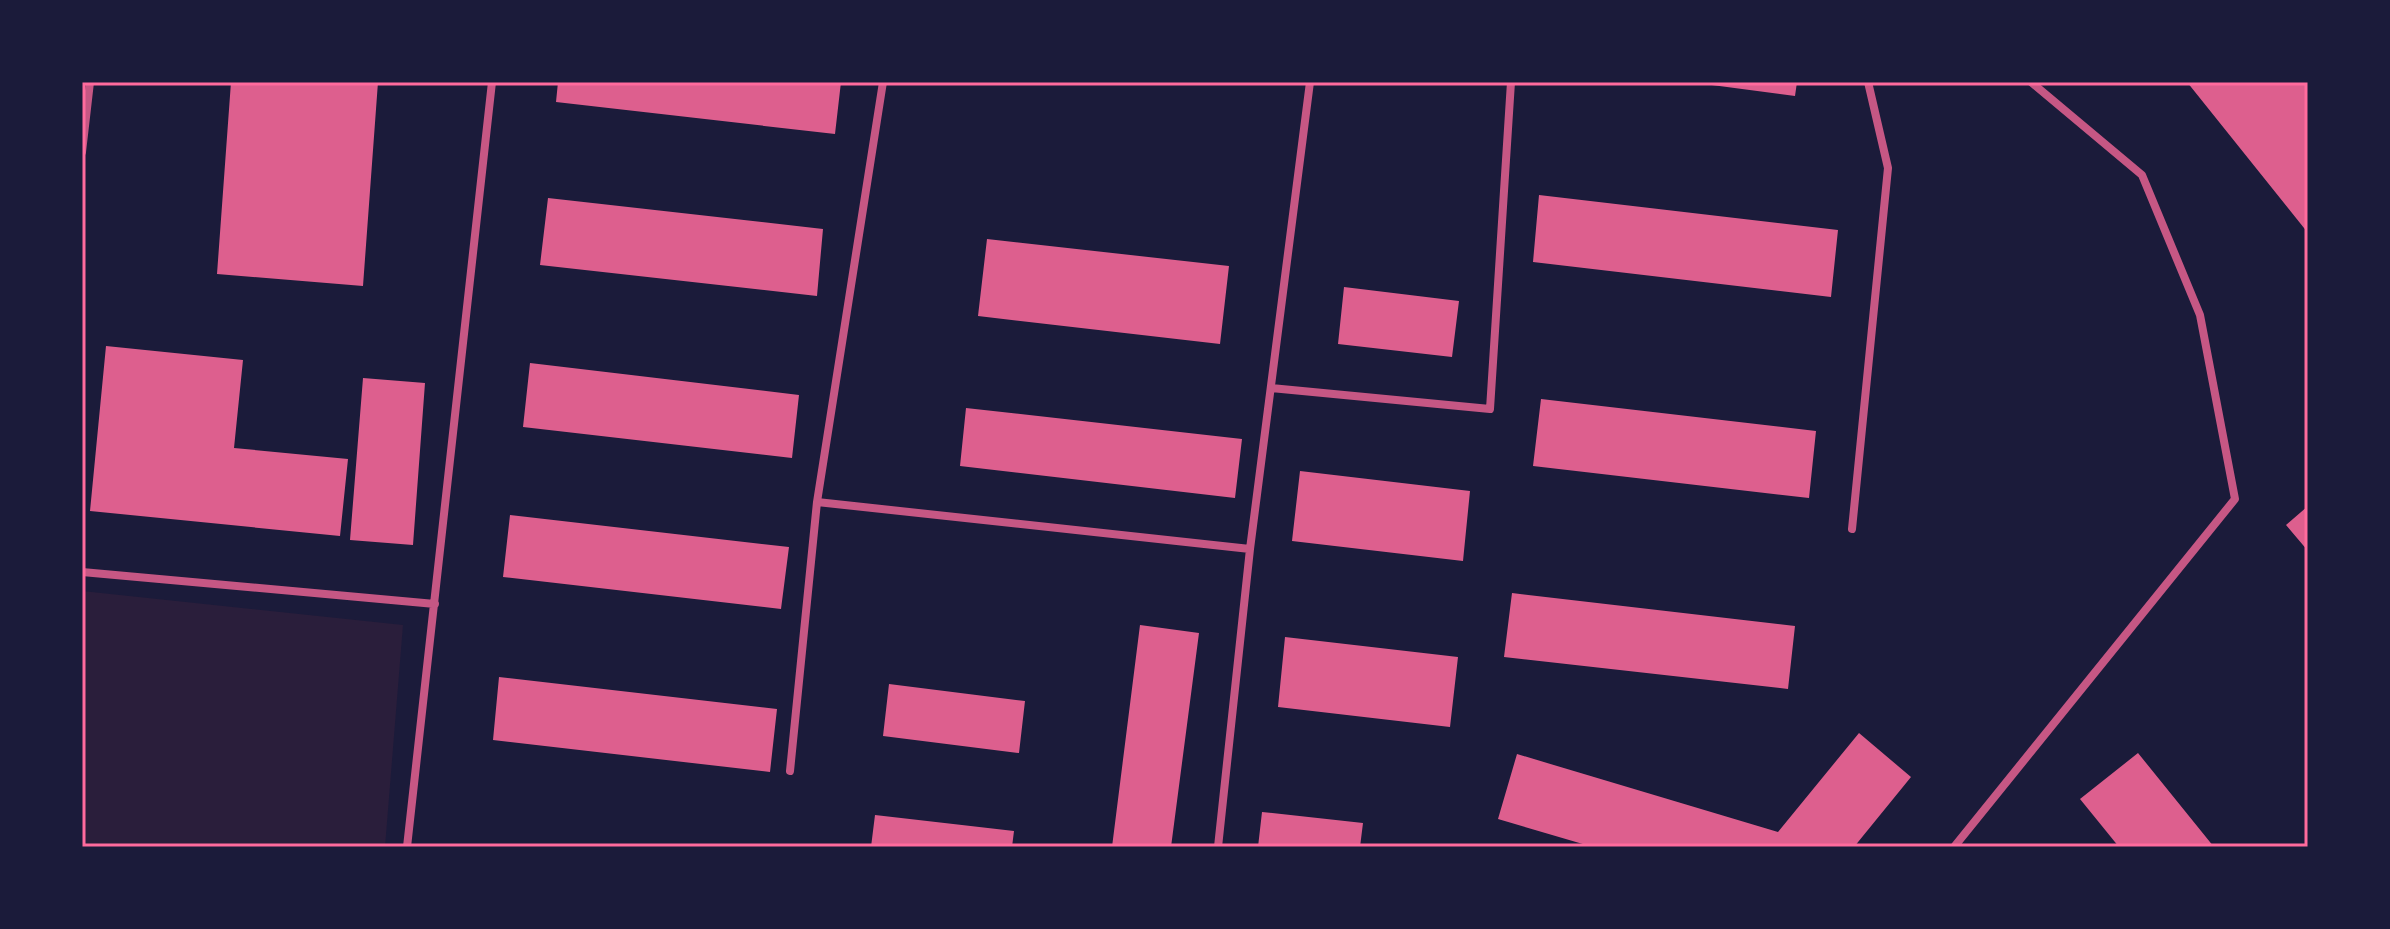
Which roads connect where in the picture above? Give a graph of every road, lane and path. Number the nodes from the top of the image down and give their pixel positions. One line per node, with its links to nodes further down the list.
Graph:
1 (90, 82): 8 (street)
2 (492, 82): 14 (street)
3 (883, 82): 10 (street)
4 (1310, 82): 9 (street)
5 (1511, 82): 9 (street)
6 (1868, 82): 11 (street)
7 (2031, 82): 18 (street)
8 (82, 152)
9 (1271, 388): 12 (street)
10 (817, 502): 12 (street); 15 (street)
11 (1852, 529)
12 (1250, 549): 17 (street)
13 (82, 572): 14 (street)
14 (435, 604): 16 (street)
15 (790, 771)
16 (407, 847)
17 (1218, 847)
18 (1954, 847)

